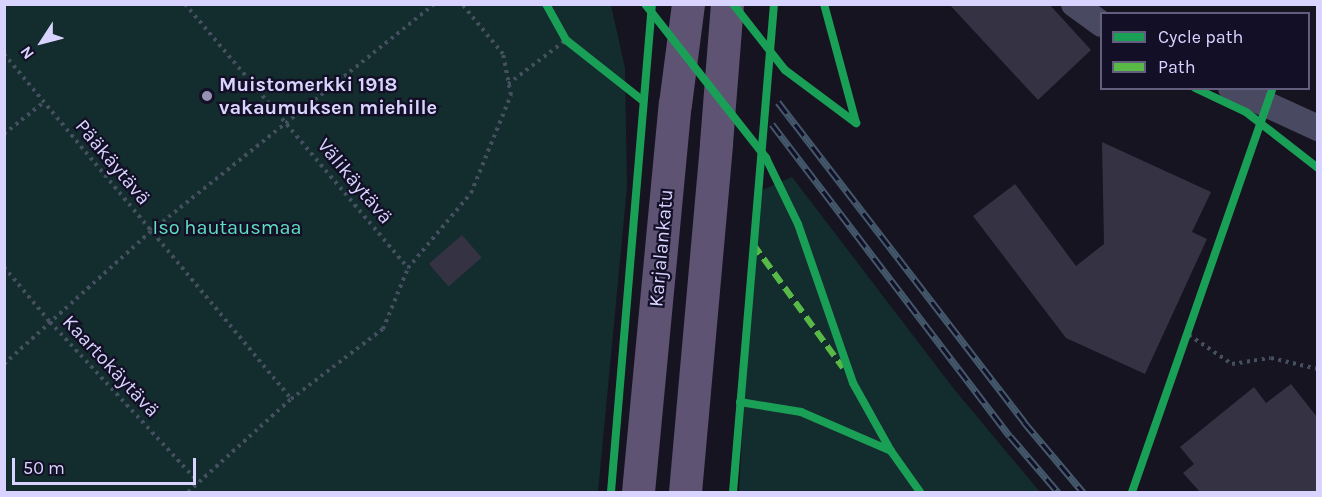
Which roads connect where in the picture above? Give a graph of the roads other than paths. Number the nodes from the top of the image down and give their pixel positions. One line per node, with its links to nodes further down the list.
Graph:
1 (688, 4): 7 (main road, Karjalankatu, bridge)
2 (727, 4): 8 (main road, bridge)
3 (1074, 4): 4 (street)
4 (1100, 23)
5 (1235, 90): 6 (street)
6 (1317, 128)
7 (638, 492)
8 (685, 492)

